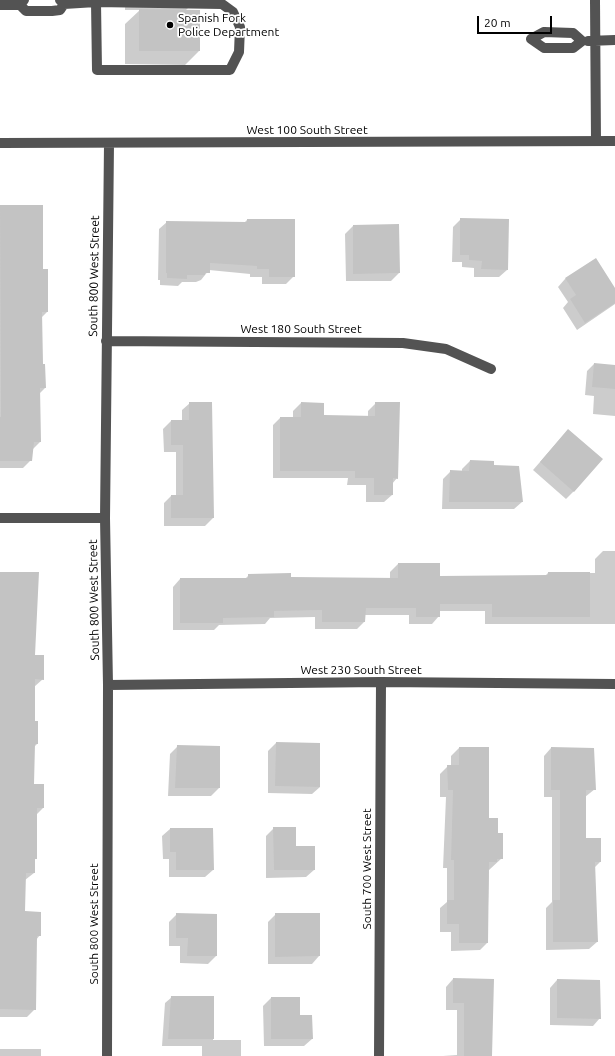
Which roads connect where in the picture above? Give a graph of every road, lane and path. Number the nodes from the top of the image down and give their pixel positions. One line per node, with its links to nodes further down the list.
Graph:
1 (595, 0): 6 (street)
2 (22, 2): 3 (street); 5 (street)
3 (62, 2): 4 (street)
4 (96, 2): 4 (street)
5 (0, 5)
6 (595, 40): 7 (street); 8 (street); 9 (street)
7 (615, 40)
8 (582, 41)
9 (596, 141): 10 (street, West 100 South Street); 12 (street, West 100 South Street)
10 (615, 141)
11 (0, 143): 12 (street, West 100 South Street)
12 (109, 144): 13 (street, South 800 West Street)
13 (106, 341): 14 (street, West 180 South Street); 16 (street, South 800 West Street)
14 (491, 369)
15 (0, 518): 16 (street)
16 (106, 518): 19 (street, South 800 West Street)
17 (381, 682): 18 (street, West 230 South Street); 19 (street, West 230 South Street); 21 (street, South 700 West Street)
18 (615, 684)
19 (108, 685): 20 (street, South 800 West Street)
20 (106, 1056)
21 (379, 1056)

